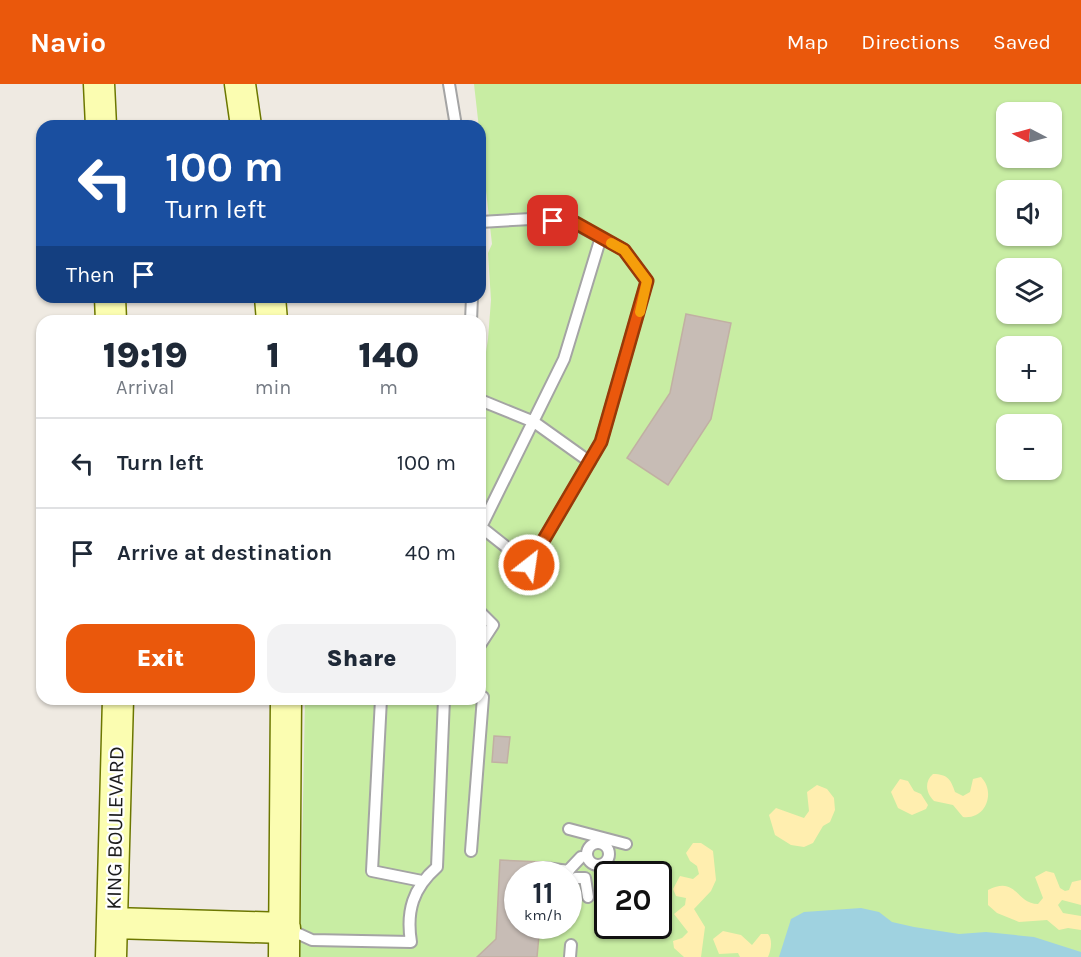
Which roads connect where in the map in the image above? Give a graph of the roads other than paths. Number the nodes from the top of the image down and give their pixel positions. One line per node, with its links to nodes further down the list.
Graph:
1 (99, 84): 4 (street)
2 (240, 84): 5 (street)
3 (449, 84): 6 (lane)
4 (101, 120)
5 (245, 120)
6 (455, 120)
7 (486, 222): 8 (lane)
8 (601, 237): 10 (lane); 11 (lane)
9 (486, 402): 10 (lane)
10 (534, 422): 11 (lane); 12 (lane)
11 (590, 462): 13 (lane)
12 (486, 515)
13 (486, 532)
14 (486, 618): 15 (lane)
15 (486, 636)
16 (118, 705): 29 (street, KING BOULEVARD)
17 (286, 705): 30 (street)
18 (381, 705): 27 (lane)
19 (444, 705): 27 (lane)
20 (482, 705): 23 (lane)
21 (569, 829): 22 (lane)
22 (626, 844)
23 (471, 851)
24 (581, 857): 25 (lane)
25 (578, 861)
26 (582, 878): 28 (lane)
27 (422, 881): 30 (lane)
28 (588, 897)
29 (113, 923): 30 (street); 32 (street, KING BOULEVARD)
30 (284, 942)
31 (571, 945): 33 (lane)
32 (111, 957)
33 (570, 957)

